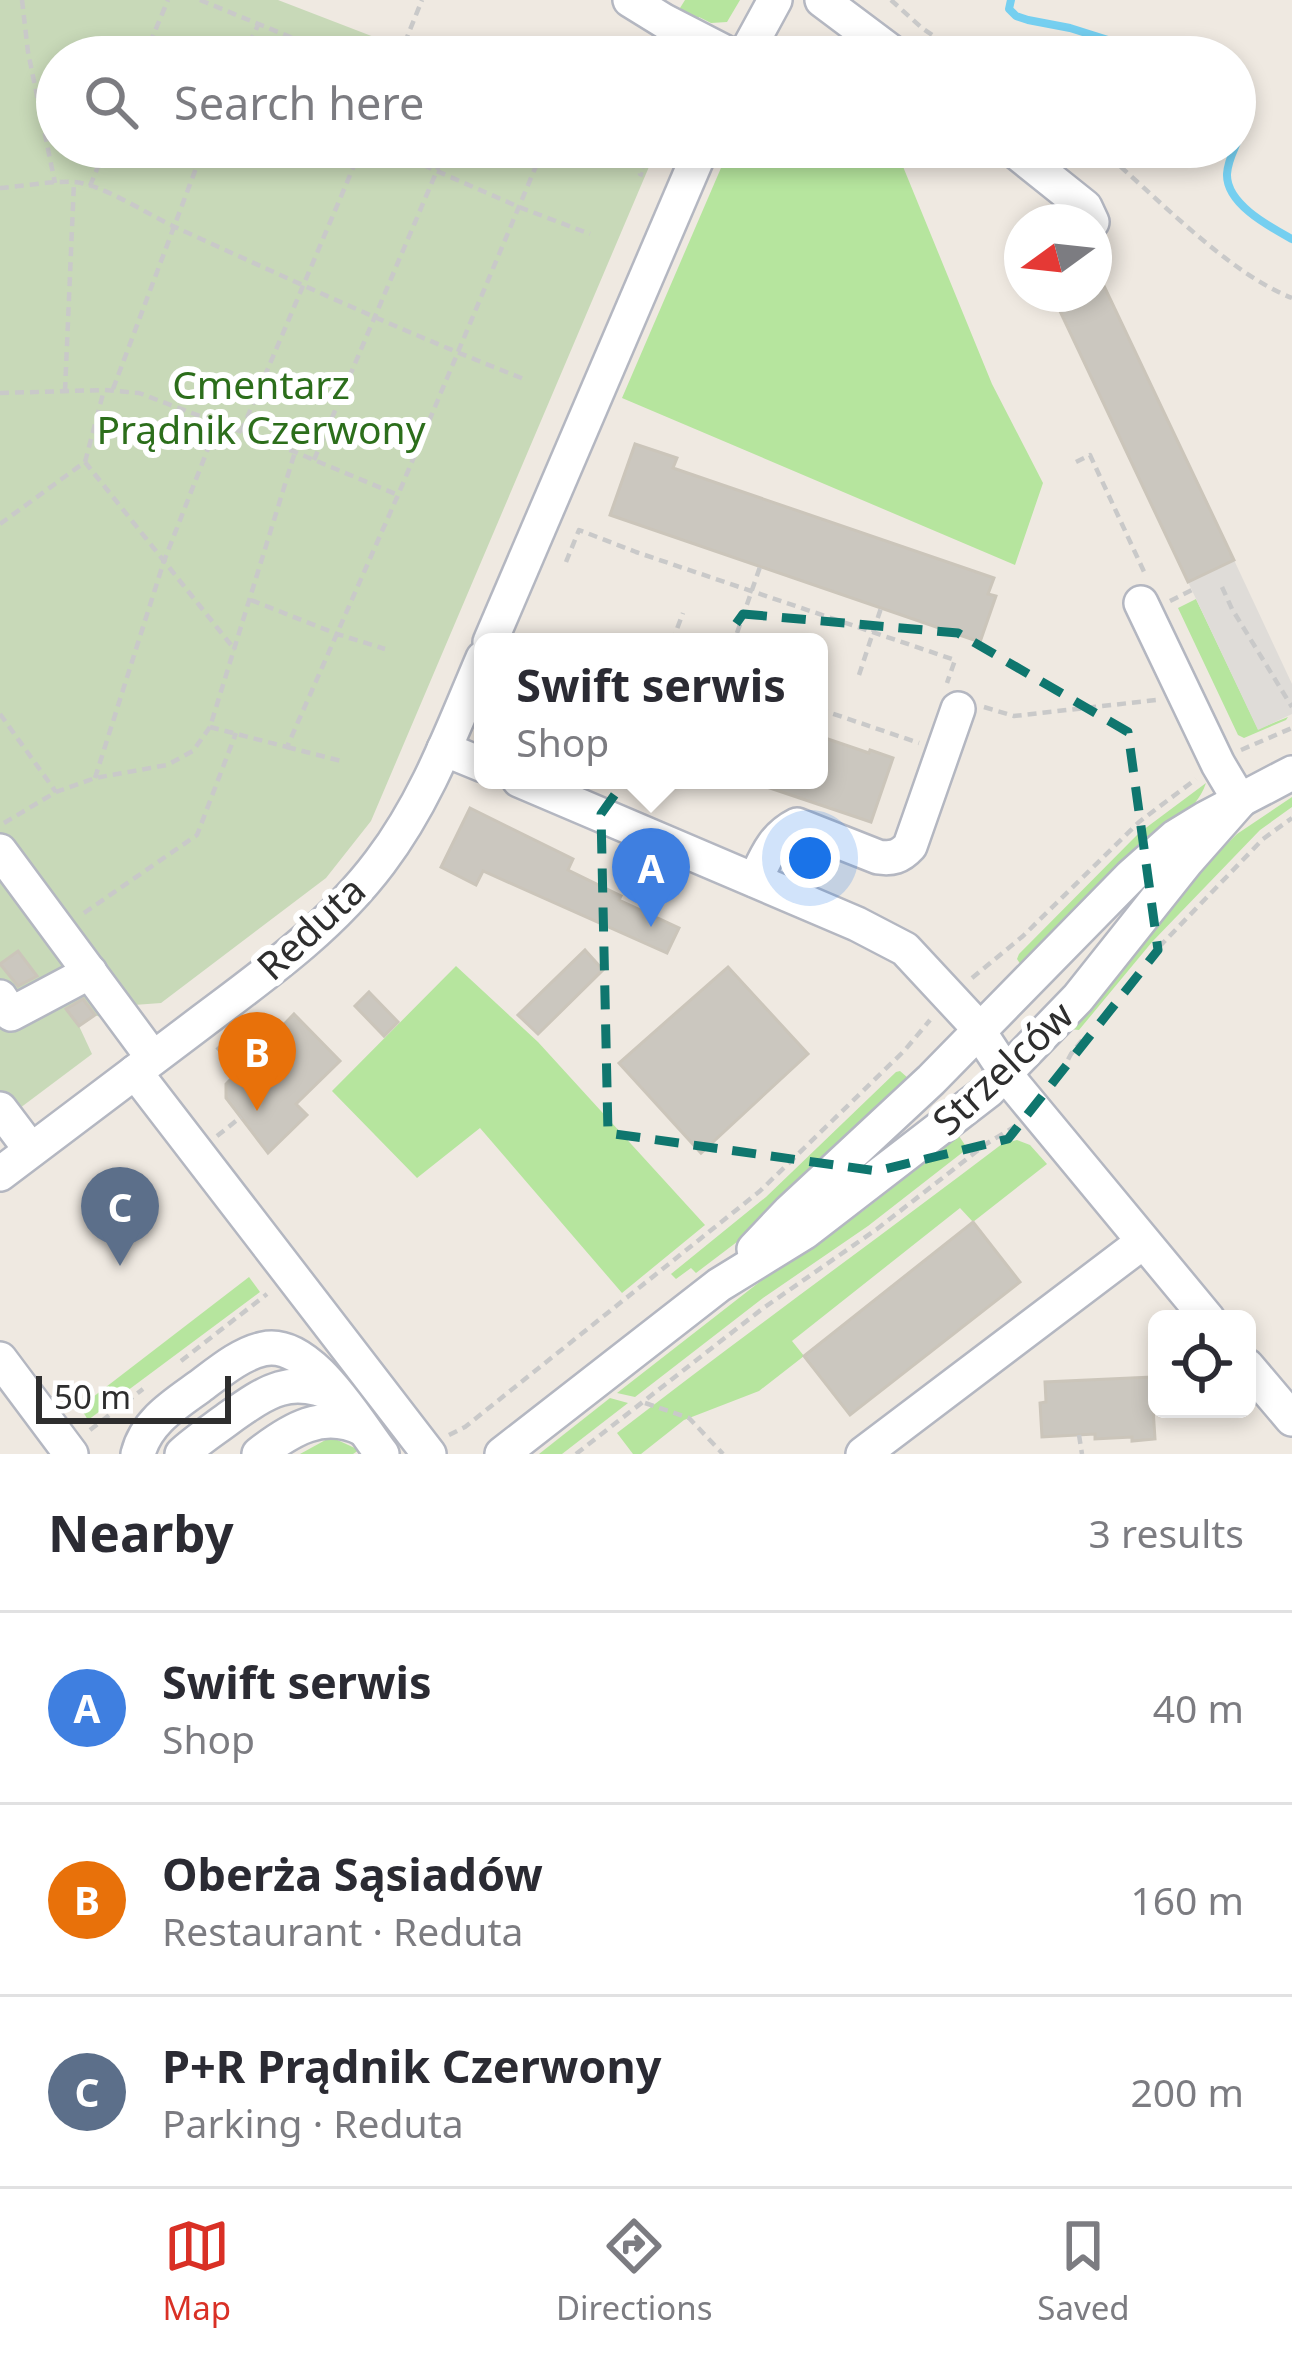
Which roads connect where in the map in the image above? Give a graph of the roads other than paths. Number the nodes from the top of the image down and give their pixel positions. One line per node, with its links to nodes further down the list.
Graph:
1 (630, 0): 4 (street)
2 (775, 0): 5 (street)
3 (822, 0): 6 (street)
4 (693, 36)
5 (755, 36)
6 (872, 36)
7 (693, 168): 11 (street)
8 (1036, 168): 9 (street)
9 (1081, 204)
10 (1152, 593): 18 (street)
11 (494, 633)
12 (474, 679): 14 (street, Reduta)
13 (953, 695): 20 (street)
14 (444, 749): 15 (street); 24 (street, Reduta)
15 (474, 761)
16 (1292, 772): 18 (street, Strzelców)
17 (540, 789): 20 (street)
18 (1240, 801): 23 (street, Strzelców); 25 (street, Strzelców)
19 (0, 850): 21 (street)
20 (755, 880): 23 (street)
21 (90, 973): 22 (street); 24 (street)
22 (0, 997)
23 (979, 1031): 25 (street); 30 (street, Strzelców)
24 (144, 1065): 27 (street, Reduta); 37 (street)
25 (1006, 1072): 29 (street); 30 (street, Strzelców)
26 (0, 1109): 27 (street)
27 (32, 1150): 28 (street, Reduta)
28 (0, 1174)
29 (1143, 1242): 31 (street); 43 (street)
30 (719, 1285): 42 (street, Strzelców)
31 (1200, 1310)
32 (0, 1358): 38 (street)
33 (1256, 1377): 35 (street)
34 (338, 1396): 36 (street); 39 (street); 40 (street)
35 (1292, 1419)
36 (372, 1442): 41 (street)
37 (438, 1445)
38 (71, 1454)
39 (138, 1454)
40 (182, 1454)
41 (259, 1454)
42 (502, 1454)
43 (863, 1454)

